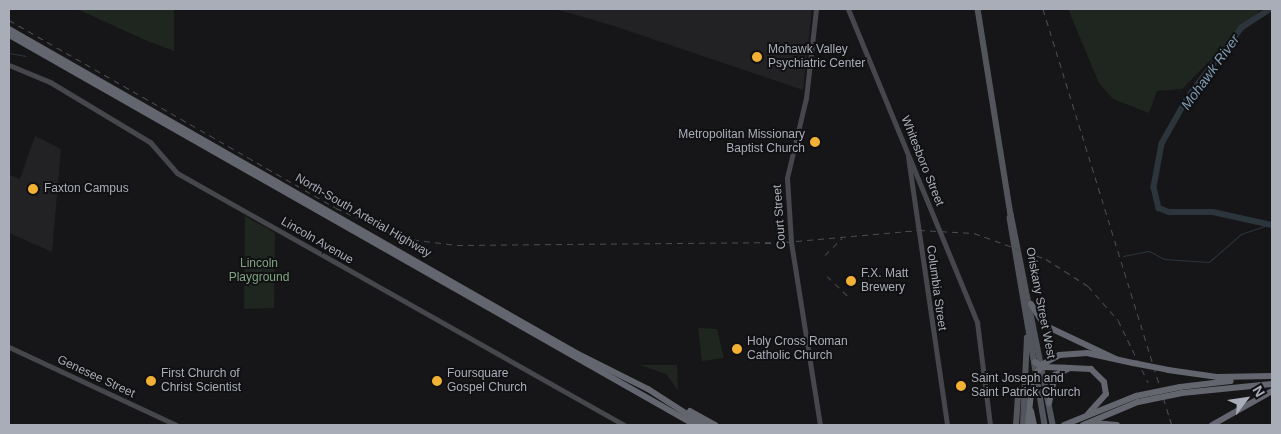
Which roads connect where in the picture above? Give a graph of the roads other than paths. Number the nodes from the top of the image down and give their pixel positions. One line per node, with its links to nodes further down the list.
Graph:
1 (816, 9): 31 (street, Court Street)
2 (848, 9): 7 (street, Whitesboro Street)
3 (978, 9): 8 (main road, Oriskany Street West)
4 (9, 29): 20 (highway, North-South Arterial Highway)
5 (9, 35): 28 (highway, North-South Arterial Highway)
6 (9, 65): 27 (street, Lincoln Avenue)
7 (908, 154): 32 (street, Columbia Street); 33 (street, Whitesboro Street)
8 (1011, 214): 9 (main road, Oriskany Street West); 10 (main road, Oriskany Street West)
9 (1031, 304): 12 (highway); 14 (main road, Oriskany Street West)
10 (1027, 318): 13 (main road, Oriskany Street West); 16 (main road)
11 (9, 348): 26 (street, Genesee Street)
12 (1116, 359): 17 (highway, bridge); 18 (highway, bridge)
13 (1035, 362): 14 (highway); 38 (main road, Oriskany Street West)
14 (1043, 368): 15 (highway); 24 (main road, Oriskany Street West)
15 (1070, 368): 24 (highway); 25 (highway)
16 (1026, 372): 34 (main road); 35 (main road)
17 (1272, 376): 21 (highway)
18 (1032, 380): 36 (highway); 37 (highway)
19 (1272, 384): 21 (highway)
20 (648, 389): 29 (highway, North-South Arterial Highway); 30 (highway)
21 (1181, 390): 23 (highway, bridge)
22 (1272, 391): 43 (highway)
23 (1137, 399): 25 (highway); 41 (highway)
24 (1049, 403): 39 (main road, Oriskany Street West)
25 (1088, 414): 40 (highway)
26 (176, 425)
27 (624, 425)
28 (695, 425)
29 (704, 425)
30 (715, 425)
31 (820, 425)
32 (947, 425)
33 (990, 425)
34 (1016, 425)
35 (1023, 425)
36 (1028, 425)
37 (1034, 425)
38 (1045, 425)
39 (1054, 425)
40 (1064, 425)
41 (1085, 425): 42 (highway)
42 (1117, 425)
43 (1212, 425)

